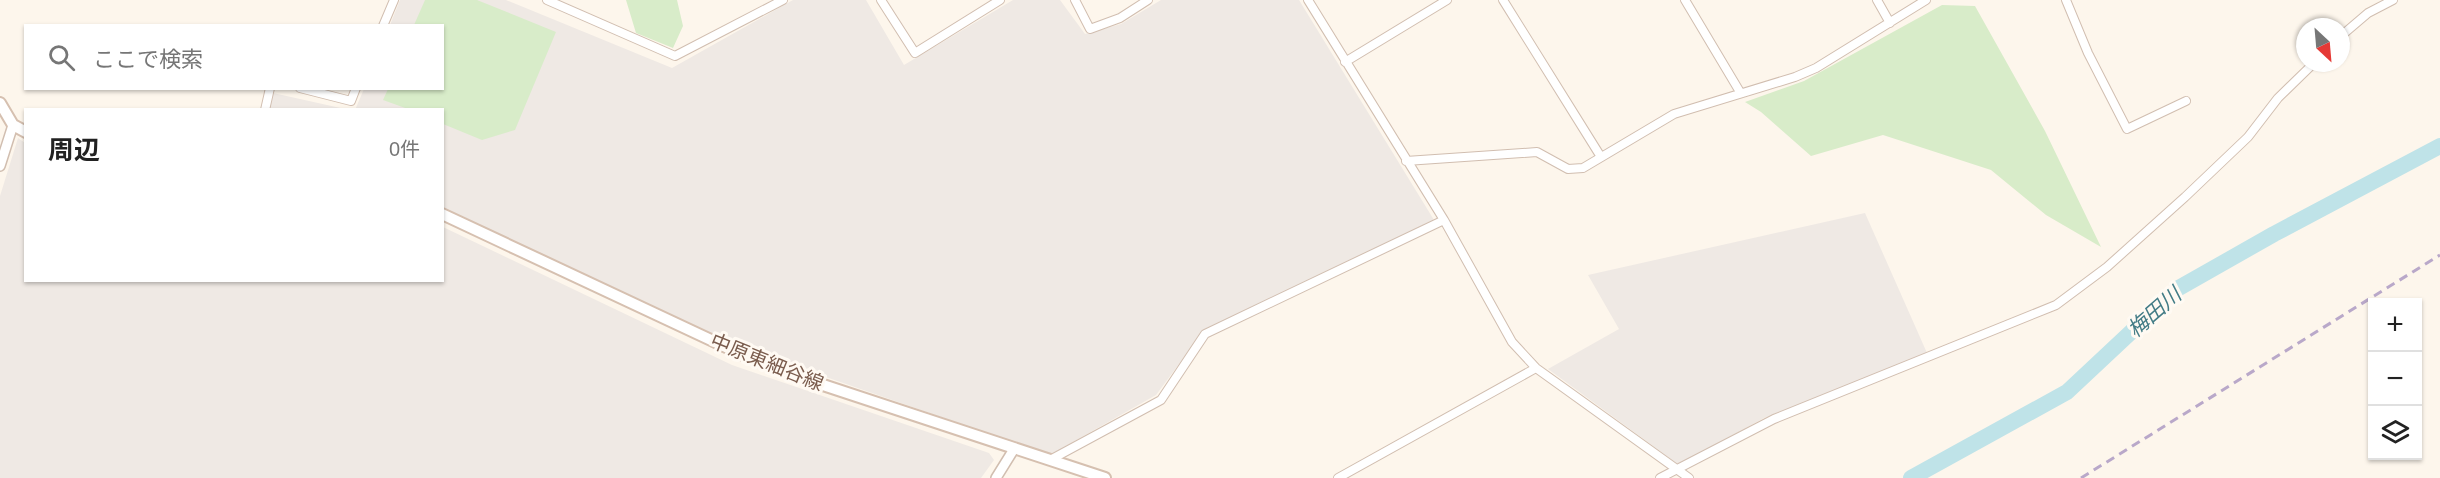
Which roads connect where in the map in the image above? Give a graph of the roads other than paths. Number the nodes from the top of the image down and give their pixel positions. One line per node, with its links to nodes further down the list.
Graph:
1 (394, 0): 17 (street)
2 (547, 0): 3 (street)
3 (783, 0)
4 (881, 0): 5 (street)
5 (1000, 0)
6 (1075, 0): 7 (street)
7 (1148, 0)
8 (1308, 0): 19 (street)
9 (1447, 0): 19 (street)
10 (1503, 0): 30 (street)
11 (1685, 0): 24 (street)
12 (1877, 0): 16 (street)
13 (1926, 0): 16 (street)
14 (2066, 0): 25 (street)
15 (2393, 0): 18 (street)
16 (1890, 23): 24 (street)
17 (384, 24)
18 (2350, 28)
19 (1345, 62): 31 (street)
20 (2305, 72): 38 (street)
21 (270, 90): 27 (street)
22 (308, 90): 23 (street)
23 (355, 90)
24 (1740, 92): 30 (street)
25 (2186, 101)
26 (0, 103): 28 (main road)
27 (265, 108)
28 (13, 125): 29 (main road); 32 (street)
29 (24, 131)
30 (1601, 157): 31 (street)
31 (1406, 161): 34 (street)
32 (0, 166)
33 (444, 215): 36 (main road, 中原東細谷線)
34 (1444, 220): 35 (street); 37 (street)
35 (1536, 368): 38 (street); 41 (street)
36 (1014, 449): 37 (main road, 中原東細谷線); 39 (street)
37 (1050, 460): 40 (main road, 中原東細谷線)
38 (1677, 469): 42 (street); 43 (street)
39 (996, 478)
40 (1105, 478)
41 (1338, 478)
42 (1660, 478)
43 (1689, 478)

